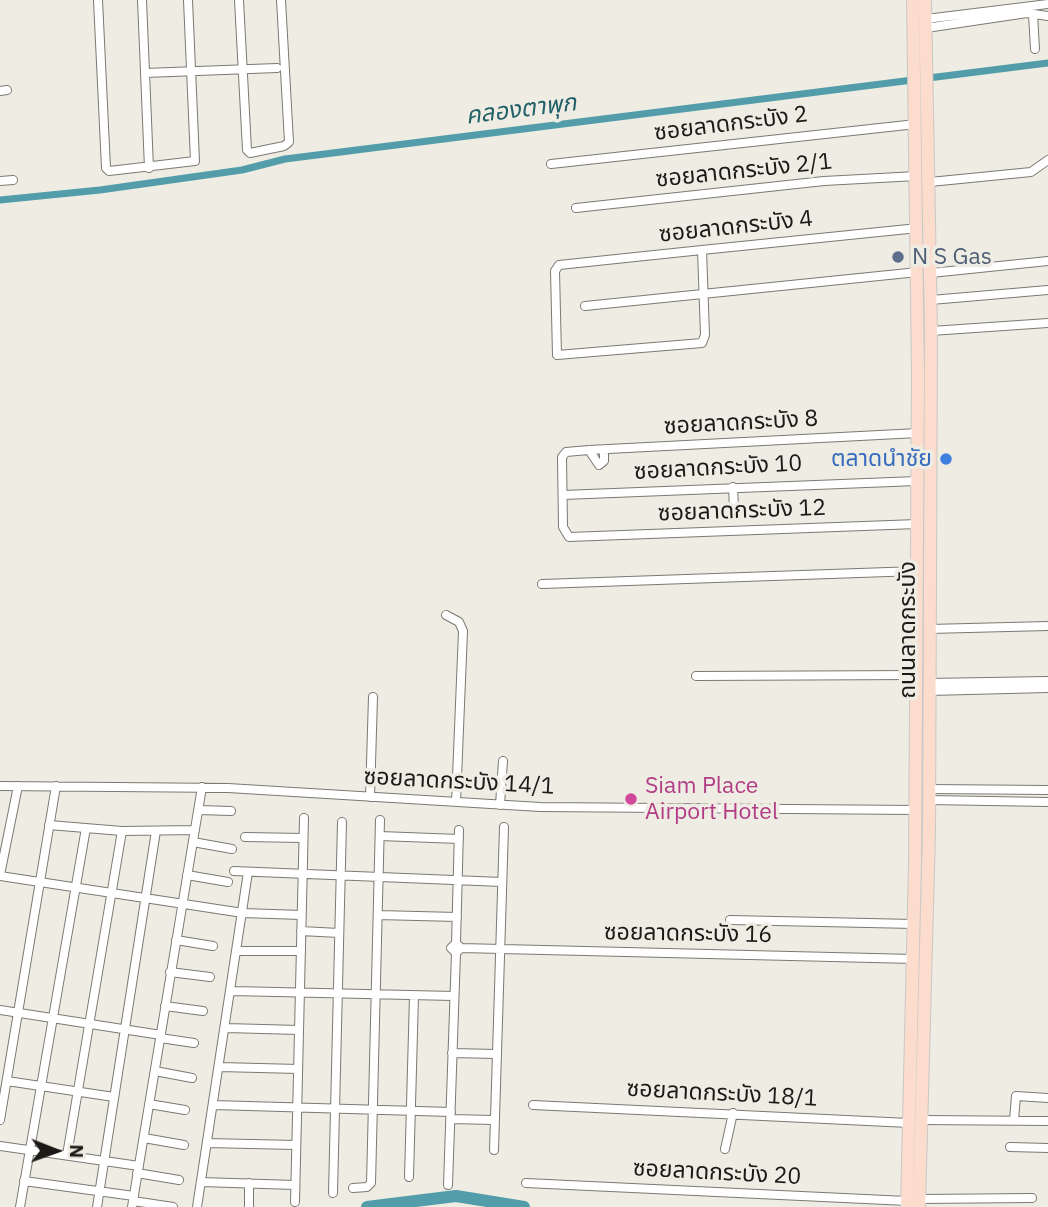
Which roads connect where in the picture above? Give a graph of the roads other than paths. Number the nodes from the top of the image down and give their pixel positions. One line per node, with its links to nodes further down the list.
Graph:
1 (98, 0): 21 (street)
2 (142, 0): 17 (street)
3 (188, 0): 16 (street)
4 (239, 0): 15 (street)
5 (281, 0): 15 (street)
6 (913, 0): 13 (main road)
7 (925, 0): 11 (main road)
8 (1048, 4): 11 (street)
9 (1033, 14): 10 (street); 11 (street); 12 (street)
10 (1048, 16)
11 (926, 24): 13 (main road)
12 (1035, 49)
13 (921, 55): 18 (main road, ถนนลาดกระบัง)
14 (277, 68): 15 (street)
15 (242, 69): 16 (street)
16 (191, 71): 17 (street); 21 (street)
17 (145, 73): 21 (street)
18 (920, 118): 20 (street, ซอยลาดกระบัง 2); 22 (main road, ถนนลาดกระบัง); 25 (main road, ถนนลาดกระบัง)
19 (1048, 160): 25 (street)
20 (551, 164)
21 (149, 168)
22 (917, 176): 26 (street, ซอยลาดกระบัง 2/1); 27 (main road, ถนนลาดกระบัง)
23 (13, 180): 24 (street)
24 (0, 181)
25 (930, 182): 30 (main road, ถนนลาดกระบัง)
26 (576, 208)
27 (918, 228): 28 (street, ซอยลาดกระบัง 4); 30 (main road, ถนนลาดกระบัง)
28 (702, 250): 32 (street); 32 (street, ซอยลาดกระบัง 4)
29 (1048, 261): 30 (street)
30 (925, 272): 32 (street); 33 (main road, ถนนลาดกระบัง); 37 (main road, ถนนลาดกระบัง)
31 (1048, 290): 33 (street)
32 (703, 293): 34 (street)
33 (931, 300): 36 (main road, ถนนลาดกระบัง)
34 (585, 306)
35 (1048, 323): 36 (street)
36 (931, 331): 49 (main road, ถนนลาดกระบัง)
37 (918, 433): 39 (street, ซอยลาดกระบัง 8); 40 (main road, ถนนลาดกระบัง)
38 (589, 450): 39 (street, ซอยลาดกระบัง 8); 39 (street); 42 (street, ซอยลาดกระบัง 8)
39 (604, 450)
40 (918, 481): 41 (street, ซอยลาดกระบัง 10); 44 (main road, ถนนลาดกระบัง)
41 (733, 487): 42 (street, ซอยลาดกระบัง 10); 43 (street)
42 (563, 495): 44 (street, ซอยลาดกระบัง 12)
43 (734, 508)
44 (917, 524): 45 (main road, ถนนลาดกระบัง)
45 (916, 571): 46 (street); 52 (main road, ถนนลาดกระบัง)
46 (542, 584)
47 (446, 615): 64 (street)
48 (1048, 626): 49 (street)
49 (929, 629): 52 (main road, ถนนลาดกระบัง)
50 (696, 676): 52 (street)
51 (1048, 681): 53 (street)
52 (921, 685): 53 (street); 62 (main road, ถนนลาดกระบัง); 68 (main road, ถนนลาดกระบัง)
53 (999, 685): 54 (street)
54 (1048, 688)
55 (373, 697): 63 (street)
56 (503, 761): 66 (street)
57 (0, 786): 58 (street, ซอยลาดกระบัง 14/1)
58 (18, 786): 59 (street, ซอยลาดกระบัง 14/1); 87 (street)
59 (56, 786): 60 (street, ซอยลาดกระบัง 14/1); 73 (street)
60 (202, 787): 63 (street, ซอยลาดกระบัง 14/1); 67 (street)
61 (1048, 790): 62 (street)
62 (929, 794): 65 (street); 158 (main road, ถนนลาดกระบัง)
63 (370, 797): 64 (street, ซอยลาดกระบัง 14/1)
64 (456, 802): 66 (street, ซอยลาดกระบัง 14/1)
65 (1048, 802)
66 (500, 805): 68 (street, ซอยลาดกระบัง 14/1)
67 (198, 810): 69 (street); 76 (street)
68 (915, 810): 104 (main road, ถนนลาดกระบัง)
69 (231, 811)
70 (304, 818): 81 (street)
71 (380, 820): 79 (street)
72 (342, 822): 89 (street)
73 (49, 825): 75 (street); 94 (street)
74 (504, 827): 93 (street)
75 (86, 828): 77 (street); 95 (street)
76 (195, 830): 78 (street); 82 (street)
77 (122, 831): 78 (street); 96 (street)
78 (156, 831): 97 (street)
79 (380, 836): 90 (street); 91 (street)
80 (245, 837): 81 (street)
81 (303, 838): 88 (street)
82 (193, 842): 83 (street); 86 (street)
83 (232, 849)
84 (233, 871): 85 (street)
85 (248, 872): 88 (street); 99 (street)
86 (187, 875): 92 (street); 98 (street)
87 (0, 876): 94 (street)
88 (302, 876): 89 (street); 100 (street)
89 (340, 877): 90 (street); 106 (street)
90 (379, 878): 91 (street); 101 (street)
91 (457, 881): 93 (street); 102 (street)
92 (228, 882)
93 (502, 882): 110 (street)
94 (38, 883): 95 (street); 125 (street)
95 (75, 888): 96 (street); 126 (street)
96 (110, 893): 97 (street); 127 (street)
97 (145, 899): 98 (street); 129 (street)
98 (181, 904): 99 (street); 107 (street)
99 (243, 913): 100 (street); 111 (street)
100 (301, 915): 105 (street)
101 (378, 915): 102 (street); 119 (street)
102 (457, 916): 109 (street)
103 (730, 920): 104 (street)
104 (914, 924): 113 (main road, ถนนลาดกระบัง)
105 (301, 931): 106 (street); 112 (street)
106 (339, 933): 118 (street)
107 (176, 940): 108 (street); 114 (street)
108 (213, 946)
109 (458, 948): 110 (street, ซอยลาดกระบัง 16); 121 (street)
110 (499, 949): 113 (street, ซอยลาดกระบัง 16); 134 (street)
111 (238, 951): 112 (street); 116 (street)
112 (301, 951): 117 (street)
113 (914, 959): 158 (main road, ถนนลาดกระบัง)
114 (170, 972): 115 (street); 122 (street)
115 (210, 978)
116 (232, 991): 117 (street); 128 (street)
117 (300, 993): 118 (street); 130 (street)
118 (338, 993): 119 (street); 148 (street)
119 (376, 995): 120 (street); 150 (street)
120 (414, 996): 121 (street); 151 (street)
121 (454, 996): 133 (street)
122 (165, 1006): 124 (street); 131 (street)
123 (0, 1010): 125 (street)
124 (204, 1012)
125 (18, 1013): 126 (street); 139 (street)
126 (54, 1019): 127 (street); 140 (street)
127 (89, 1024): 129 (street); 141 (street)
128 (226, 1028): 130 (street); 135 (street)
129 (124, 1029): 131 (street); 142 (street)
130 (299, 1030): 136 (street)
131 (160, 1036): 132 (street); 137 (street)
132 (194, 1043)
133 (453, 1053): 134 (street); 153 (street)
134 (496, 1054): 156 (street)
135 (220, 1067): 136 (street); 145 (street)
136 (298, 1069): 147 (street)
137 (155, 1072): 138 (street); 144 (street)
138 (192, 1078)
139 (6, 1081): 140 (street); 155 (street)
140 (42, 1086): 141 (street); 167 (street)
141 (78, 1091): 142 (street); 169 (street)
142 (114, 1097): 170 (street)
143 (1048, 1098): 154 (street)
144 (149, 1104): 149 (street); 159 (street)
145 (214, 1105): 147 (street); 160 (street)
146 (533, 1105): 152 (street, ซอยลาดกระบัง 18/1)
147 (297, 1107): 148 (street); 162 (street)
148 (335, 1108): 150 (street); 182 (street)
149 (185, 1110)
150 (373, 1110): 151 (street); 180 (street)
151 (411, 1111): 153 (street); 172 (street)
152 (733, 1113): 158 (street, ซอยลาดกระบัง 18/1); 166 (street)
153 (451, 1115): 156 (street); 179 (street)
154 (1014, 1119): 157 (street, ซอยลาดกระบัง 18/1); 158 (street, ซอยลาดกระบัง 18/1)
155 (0, 1120)
156 (494, 1120): 168 (street)
157 (1048, 1121)
158 (916, 1122): 187 (main road, ถนนลาดกระบัง)
159 (144, 1138): 161 (street); 171 (street)
160 (207, 1143): 162 (street); 175 (street)
161 (184, 1145)
162 (296, 1145): 178 (street)
163 (0, 1146): 167 (street)
164 (1010, 1147): 165 (street)
165 (1048, 1148)
166 (725, 1149)
167 (29, 1150): 169 (street); 174 (street)
168 (494, 1150)
169 (67, 1155): 170 (street)
170 (103, 1161): 171 (street); 181 (street)
171 (138, 1170): 173 (street); 184 (street)
172 (409, 1177)
173 (179, 1180)
174 (24, 1181): 181 (street); 189 (street)
175 (201, 1182): 176 (street); 192 (street)
176 (249, 1183): 178 (street); 193 (street)
177 (526, 1183): 186 (street, ซอยลาดกระบัง 20)
178 (295, 1185): 185 (street)
179 (448, 1185)
180 (352, 1188)
181 (99, 1190): 184 (street); 190 (street)
182 (334, 1193)
183 (1032, 1198): 187 (street, ซอยลาดกระบัง 20)
184 (133, 1201): 191 (street)
185 (295, 1202)
186 (858, 1203): 188 (street, ซอยลาดกระบัง 20)
187 (913, 1203): 188 (street, ซอยลาดกระบัง 20)
188 (890, 1204)
189 (20, 1207)
190 (97, 1207)
191 (173, 1207)
192 (197, 1207)
193 (249, 1207)

